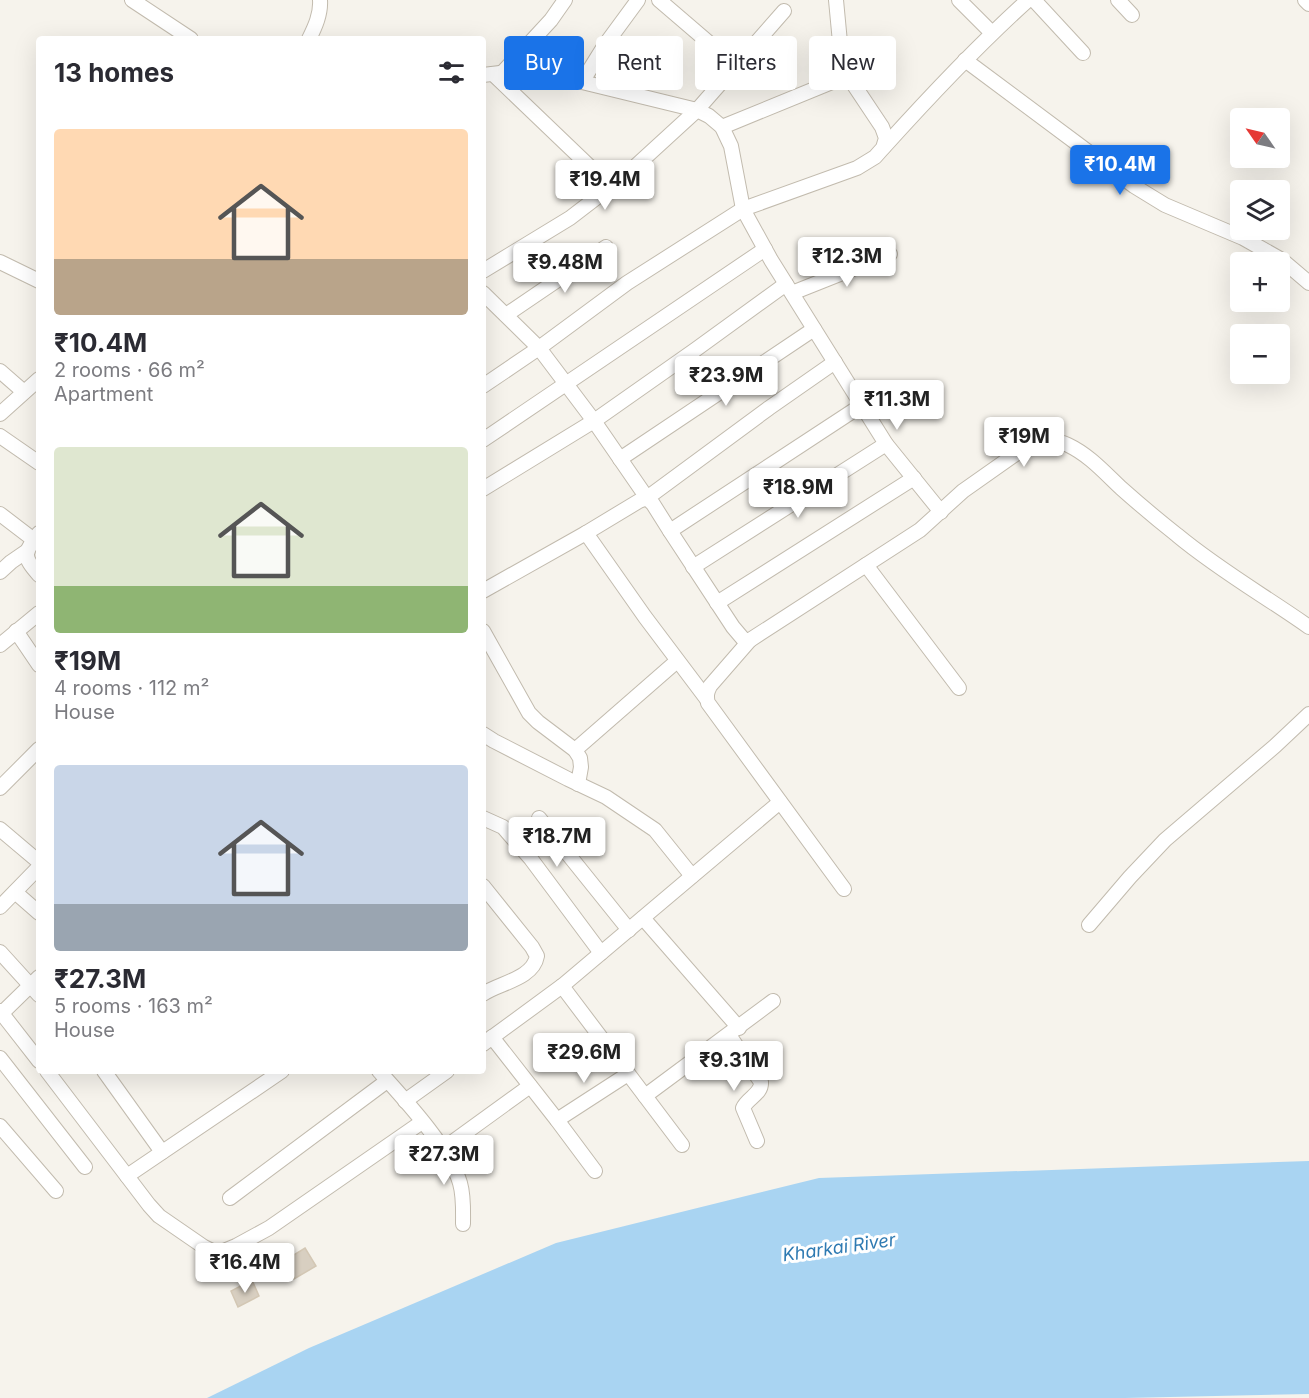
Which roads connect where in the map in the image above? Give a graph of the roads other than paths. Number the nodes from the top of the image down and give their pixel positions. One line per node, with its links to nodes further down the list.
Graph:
1 (132, 0): 16 (street)
2 (320, 0): 17 (street)
3 (565, 0): 23 (street)
4 (638, 0): 24 (street)
5 (659, 0): 18 (street)
6 (836, 0): 20 (street)
7 (959, 0): 15 (street)
8 (1028, 0): 15 (street)
9 (1034, 0): 21 (street)
10 (1118, 0): 14 (street)
11 (1305, 0): 12 (street)
12 (1309, 4)
13 (784, 11): 19 (street)
14 (1132, 15)
15 (992, 33): 22 (street)
16 (186, 36)
17 (310, 36)
18 (701, 36)
19 (762, 36)
20 (839, 36)
21 (1083, 53)
22 (965, 60): 31 (street); 40 (street)
23 (493, 74): 32 (street)
24 (584, 79)
25 (584, 82): 29 (street)
26 (715, 90): 29 (street)
27 (812, 90): 30 (street)
28 (859, 90): 31 (street)
29 (697, 110): 30 (street); 32 (street)
30 (722, 127): 33 (street)
31 (883, 148): 33 (street)
32 (611, 187): 38 (street)
33 (743, 209): 35 (street); 45 (street)
34 (606, 246): 43 (street)
35 (765, 249): 41 (street); 48 (street)
36 (890, 254): 41 (street)
37 (0, 262): 39 (street)
38 (486, 269)
39 (36, 280)
40 (1309, 283)
41 (789, 288): 44 (street); 53 (street)
42 (486, 296): 43 (street)
43 (506, 315): 45 (street)
44 (814, 329): 46 (street); 57 (street)
45 (539, 348): 48 (street); 49 (street)
46 (835, 362): 51 (street); 61 (street)
47 (0, 371): 50 (street)
48 (566, 383): 53 (street); 55 (street)
49 (486, 384)
50 (34, 387): 52 (street)
51 (862, 405): 56 (street); 64 (street)
52 (0, 414)
53 (594, 421): 57 (street); 60 (street)
54 (0, 436): 58 (street)
55 (486, 438)
56 (886, 444): 59 (street); 68 (street)
57 (620, 459): 61 (street)
58 (36, 461)
59 (914, 478): 62 (street); 72 (street)
60 (486, 487)
61 (647, 498): 64 (street); 65 (street)
62 (941, 512): 67 (street); 74 (street)
63 (0, 514): 66 (street)
64 (669, 531): 68 (street)
65 (586, 533): 71 (street); 80 (street)
66 (33, 541): 69 (street); 70 (street)
67 (866, 565): 77 (street); 81 (street)
68 (693, 567): 72 (street)
69 (0, 572)
70 (36, 572)
71 (486, 589)
72 (717, 603): 77 (street)
73 (36, 615): 75 (street)
74 (1309, 627)
75 (16, 632): 78 (street); 79 (street)
76 (486, 636): 85 (street)
77 (750, 640): 82 (street)
78 (0, 645)
79 (36, 661)
80 (677, 661): 82 (street); 85 (street)
81 (959, 688)
82 (706, 698): 89 (street)
83 (1309, 714): 102 (street)
84 (486, 736): 88 (street)
85 (575, 750): 88 (street)
86 (36, 752): 87 (street)
87 (3, 779)
88 (578, 784): 95 (street)
89 (780, 802): 95 (street); 96 (street)
90 (539, 818): 103 (street)
91 (486, 820): 105 (street)
92 (0, 829): 93 (street)
93 (36, 859)
94 (36, 870): 98 (street)
95 (692, 876): 101 (street)
96 (844, 889)
97 (486, 890): 108 (street)
98 (15, 892): 99 (street); 100 (street)
99 (0, 907)
100 (36, 910)
101 (643, 918): 103 (street); 111 (street)
102 (1089, 925)
103 (629, 930): 105 (street)
104 (0, 952): 106 (street)
105 (601, 953): 107 (street)
106 (36, 986): 110 (street)
107 (562, 986): 112 (street); 119 (street)
108 (486, 992)
109 (773, 1001): 111 (street)
110 (1, 1014): 113 (street)
111 (734, 1031): 122 (street); 127 (street)
112 (488, 1041): 121 (street)
113 (36, 1057)
114 (0, 1058): 131 (street)
115 (49, 1074): 133 (street)
116 (106, 1074): 130 (street)
117 (278, 1074): 130 (street)
118 (443, 1074): 123 (street)
119 (628, 1074): 122 (street); 124 (street)
120 (383, 1076): 123 (street); 135 (street)
121 (530, 1086): 124 (street); 129 (street)
122 (645, 1096): 128 (street)
123 (405, 1101): 125 (street)
124 (557, 1120): 132 (street)
125 (422, 1122): 129 (street); 133 (street)
126 (0, 1126): 134 (street)
127 (757, 1141)
128 (682, 1144)
129 (442, 1149): 136 (street)
130 (162, 1152): 133 (street)
131 (85, 1167)
132 (595, 1171)
133 (128, 1176)
134 (56, 1191)
135 (230, 1198)
136 (463, 1224)

